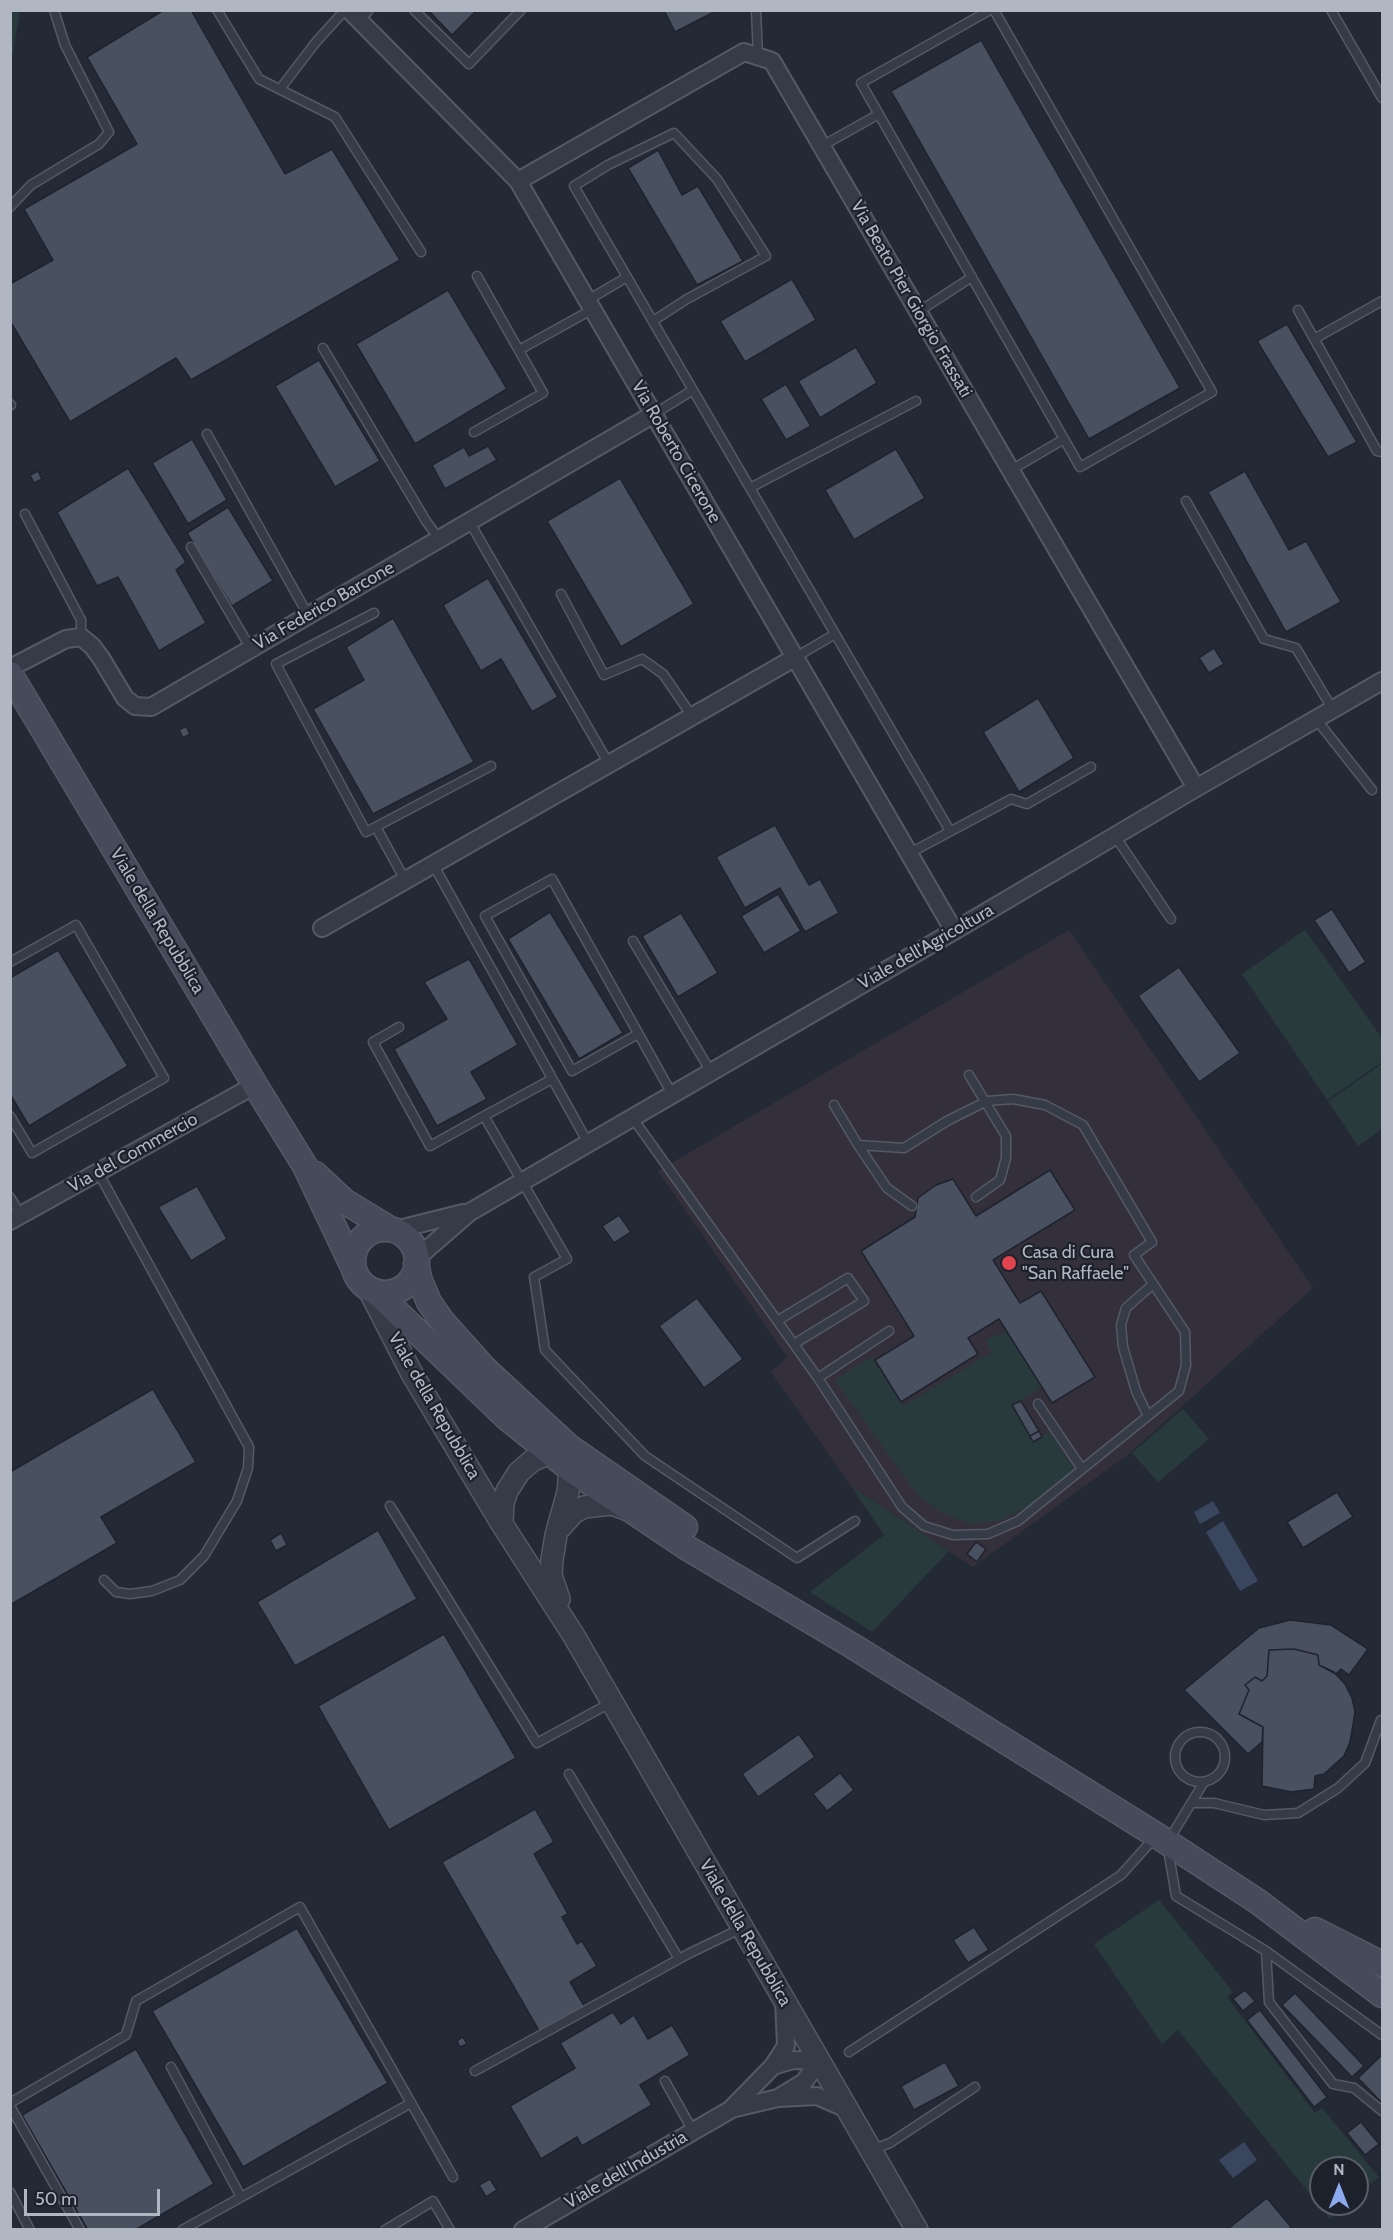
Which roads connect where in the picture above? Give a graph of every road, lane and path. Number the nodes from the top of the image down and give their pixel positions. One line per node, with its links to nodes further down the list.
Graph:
1 (54, 10): 15 (lane)
2 (217, 10): 10 (lane)
3 (414, 10): 4 (lane)
4 (521, 10)
5 (756, 10): 9 (lane)
6 (992, 10): 12 (lane); 33 (lane)
7 (1331, 10): 11 (lane)
8 (355, 13): 10 (lane); 14 (street, Via Roberto Cicerone)
9 (758, 57): 13 (street, Via Beato Pier Giorgio Frassati); 14 (street)
10 (280, 89): 16 (lane)
11 (1383, 98)
12 (879, 114): 13 (lane); 19 (lane)
13 (822, 146): 23 (street, Via Beato Pier Giorgio Frassati)
14 (518, 181): 21 (street, Via Roberto Cicerone)
15 (10, 207)
16 (421, 252)
17 (477, 276): 27 (lane)
18 (627, 278): 21 (lane); 24 (lane); 24 (lane)
19 (972, 278): 23 (lane); 33 (lane)
20 (1383, 301): 25 (lane)
21 (591, 304): 27 (lane); 30 (street, Via Roberto Cicerone)
22 (1298, 310): 25 (lane)
23 (918, 312): 35 (street, Via Beato Pier Giorgio Frassati)
24 (653, 321): 28 (lane)
25 (1314, 339): 34 (lane)
26 (324, 348): 40 (lane)
27 (519, 350): 31 (lane)
28 (693, 390): 30 (lane); 36 (lane)
29 (916, 401): 36 (lane)
30 (654, 414): 39 (street, Via Federico Barcone); 48 (street, Via Roberto Cicerone)
31 (474, 432)
32 (207, 434): 44 (lane)
33 (1064, 439): 35 (lane)
34 (1383, 452)
35 (1011, 470): 58 (street, Via Beato Pier Giorgio Frassati)
36 (750, 488): 45 (lane)
37 (1186, 501): 52 (lane)
38 (25, 514): 46 (lane)
39 (469, 521): 40 (street, Via Federico Barcone); 55 (lane)
40 (439, 539): 44 (street, Via Federico Barcone)
41 (190, 547): 47 (lane)
42 (561, 594): 53 (lane)
43 (374, 613): 60 (lane)
44 (308, 615): 47 (street, Via Federico Barcone)
45 (836, 634): 48 (lane); 61 (lane)
46 (81, 637): 47 (street, Via Federico Barcone); 49 (street)
47 (251, 648)
48 (796, 657): 53 (street); 63 (street, Via Roberto Cicerone)
49 (10, 668)
50 (10, 674): 76 (main road, Viale della Repubblica)
51 (1383, 681): 52 (street, Viale dell'Agricoltura)
52 (1333, 710): 54 (street, Viale dell'Agricoltura)
53 (692, 716): 55 (street)
54 (1316, 719): 58 (street, Viale dell'Agricoltura); 59 (lane)
55 (609, 764): 64 (street)
56 (491, 766): 60 (lane)
57 (1091, 767): 61 (lane)
58 (1196, 788): 62 (street, Viale dell'Agricoltura)
59 (1372, 790)
60 (376, 827): 65 (lane)
61 (950, 831): 63 (lane)
62 (1115, 836): 66 (lane); 68 (street, Viale dell'Agricoltura)
63 (909, 853): 68 (street, Via Roberto Cicerone)
64 (433, 864): 65 (street); 75 (lane)
65 (405, 880): 67 (street)
66 (1171, 919)
67 (322, 928)
68 (954, 931): 73 (street, Viale dell'Agricoltura)
69 (633, 941): 73 (lane)
70 (10, 962): 80 (lane)
71 (399, 1028): 81 (lane)
72 (638, 1034): 72 (lane); 77 (lane)
73 (711, 1072): 77 (street, Viale dell'Agricoltura)
74 (969, 1075): 78 (lane)
75 (552, 1079): 81 (lane); 83 (lane)
76 (255, 1085): 85 (main road, Viale della Repubblica); 86 (street, Via del Commercio)
77 (672, 1094): 82 (street, Viale dell'Agricoltura)
78 (987, 1101): 84 (lane); 89 (lane); 96 (lane)
79 (834, 1105): 84 (lane)
80 (10, 1116)
81 (484, 1116): 87 (lane)
82 (632, 1117): 83 (street, Viale dell'Agricoltura); 98 (lane)
83 (588, 1143): 87 (street, Viale dell'Agricoltura)
84 (858, 1145): 90 (lane)
85 (305, 1166): 93 (main road, Viale della Repubblica); 95 (main road, Viale della Repubblica)
86 (98, 1172): 92 (street, Via del Commercio); 111 (lane)
87 (521, 1182): 91 (street, Viale dell'Agricoltura); 108 (lane)
88 (10, 1197): 92 (lane)
89 (976, 1197)
90 (912, 1206)
91 (470, 1212): 93 (street, Viale dell'Agricoltura); 94 (street, Viale dell'Agricoltura)
92 (16, 1218)
93 (393, 1230): 94 (main road); 95 (main road)
94 (416, 1261): 97 (main road); 104 (main road)
95 (353, 1267): 97 (main road)
96 (1153, 1284): 103 (lane); 103 (lane)
97 (371, 1289): 104 (main road); 109 (street, Viale della Repubblica)
98 (777, 1321): 100 (lane); 100 (lane)
99 (889, 1331): 101 (lane)
100 (794, 1344): 101 (lane)
101 (818, 1378): 105 (lane)
102 (1038, 1404): 105 (lane)
103 (1148, 1416): 105 (lane)
104 (562, 1456): 107 (main road); 109 (street); 110 (street, Viale della Repubblica); 113 (main road)
105 (1082, 1469)
106 (390, 1506): 114 (lane)
107 (630, 1510): 110 (street); 113 (main road)
108 (855, 1521)
109 (502, 1524): 112 (street, Viale della Repubblica)
110 (556, 1535): 112 (street, Viale della Repubblica)
111 (104, 1580)
112 (574, 1636): 114 (street, Viale della Repubblica)
113 (851, 1645): 119 (main road)
114 (613, 1702): 121 (street, Viale della Repubblica)
115 (1383, 1720): 118 (lane)
116 (569, 1774): 123 (lane)
117 (1204, 1782): 117 (lane); 118 (lane)
118 (1193, 1803): 119 (lane)
119 (1161, 1839): 120 (main road); 122 (lane); 128 (lane)
120 (1257, 1901): 124 (main road); 125 (main road)
121 (743, 1928): 123 (lane); 126 (street, Viale della Repubblica)
122 (1266, 1951): 127 (lane); 140 (lane)
123 (679, 1959): 132 (lane)
124 (1383, 1964)
125 (1383, 1995)
126 (784, 1999): 129 (street, Viale della Repubblica); 130 (street, Viale dell'Industria)
127 (1383, 2035)
128 (849, 2052)
129 (819, 2061): 130 (street); 135 (street, Viale dell'Industria); 138 (street, Viale della Repubblica)
130 (772, 2066): 139 (street, Viale dell'Industria)
131 (171, 2067): 145 (lane)
132 (475, 2071)
133 (665, 2081): 141 (lane)
134 (975, 2087): 142 (lane)
135 (778, 2098): 138 (street, Viale dell'Industria); 139 (street, Viale dell'Industria)
136 (411, 2103): 137 (lane); 143 (lane); 145 (lane)
137 (10, 2105): 148 (lane)
138 (846, 2109): 142 (street, Viale della Repubblica)
139 (730, 2110): 141 (street, Viale dell'Industria)
140 (1383, 2111)
141 (693, 2131): 146 (street, Viale dell'Industria)
142 (871, 2151): 152 (street, Viale della Repubblica)
143 (453, 2177)
144 (10, 2192): 147 (lane)
145 (241, 2197): 149 (lane)
146 (532, 2227)
147 (30, 2229)
148 (80, 2229)
149 (183, 2229)
150 (385, 2229): 151 (lane)
151 (450, 2229)
152 (917, 2229)

